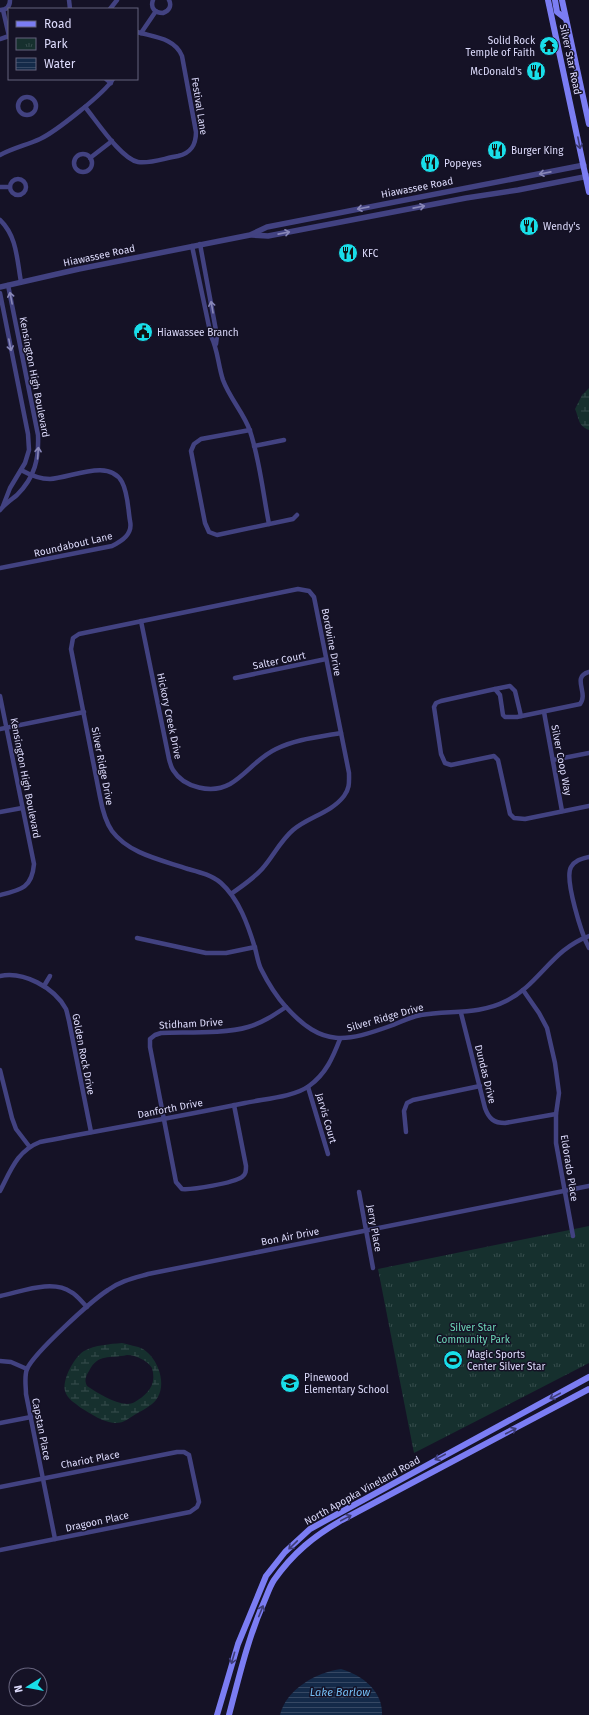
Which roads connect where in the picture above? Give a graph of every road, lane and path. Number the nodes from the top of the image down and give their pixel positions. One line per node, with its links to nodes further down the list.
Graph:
1 (10, 0): 9 (street)
2 (117, 0): 8 (street)
3 (153, 0): 10 (street)
4 (169, 0): 10 (street)
5 (548, 0): 21 (main road, Silver Star Road, one-way to 21)
6 (555, 0): 11 (main road)
7 (562, 0): 11 (main road, Silver Star Road)
8 (111, 8)
9 (2, 10): 12 (street)
10 (156, 12): 13 (street)
11 (566, 19): 17 (main road, Silver Star Road)
12 (8, 32)
13 (139, 33): 18 (street, Festival Lane)
14 (112, 81): 15 (street)
15 (85, 106): 18 (street, Festival Lane); 19 (street)
16 (30, 114): 16 (street)
17 (589, 124)
18 (112, 141): 20 (street)
19 (0, 155)
20 (90, 158): 20 (street)
21 (586, 165): 22 (main road, Silver Star Road); 27 (street, Hiawassee Road, one-way to 27)
22 (587, 176): 25 (main road, Silver Star Road); 27 (street, Hiawassee Road, one-way to 22)
23 (0, 187): 24 (street)
24 (10, 187)
25 (589, 192)
26 (0, 220): 30 (street)
27 (250, 235): 28 (street, Hiawassee Road)
28 (200, 244): 29 (street, Hiawassee Road); 34 (street, one-way to 28)
29 (192, 246): 30 (street, Hiawassee Road); 34 (street)
30 (22, 282): 31 (street, Hiawassee Road)
31 (8, 285): 32 (street, Hiawassee Road); 39 (street, Kensington High Boulevard, one-way to 31)
32 (0, 287)
33 (0, 293): 38 (street, Kensington High Boulevard, one-way to 38)
34 (216, 346): 35 (street)
35 (250, 430): 37 (street); 42 (street)
36 (284, 440): 37 (street)
37 (254, 446): 42 (street)
38 (21, 470): 39 (street, Roundabout Lane); 40 (street, Kensington High Boulevard)
39 (31, 476): 40 (street, Kensington High Boulevard); 43 (street, Roundabout Lane)
40 (1, 507)
41 (298, 515): 42 (street)
42 (269, 524)
43 (0, 568)
44 (141, 621): 45 (street, Bordwine Drive); 46 (street, Bordwine Drive); 56 (street, Hickory Creek Drive)
45 (71, 649): 51 (street, Silver Ridge Drive)
46 (326, 659): 48 (street, Salter Court); 56 (street, Bordwine Drive)
47 (589, 672): 52 (street)
48 (235, 678)
49 (495, 689): 53 (street); 53 (street); 61 (street)
50 (0, 696): 54 (street, Kensington High Boulevard)
51 (84, 712): 54 (street); 64 (street, Silver Ridge Drive)
52 (544, 712): 53 (street); 58 (street, Silver Coop Way)
53 (521, 716)
54 (6, 728): 55 (street); 60 (street, Kensington High Boulevard)
55 (0, 729)
56 (341, 732): 64 (street, Bordwine Drive)
57 (589, 753): 58 (street)
58 (553, 760): 61 (street, Silver Coop Way)
59 (589, 806): 61 (street)
60 (22, 808): 62 (street); 65 (street, Kensington High Boulevard)
61 (562, 811)
62 (0, 812)
63 (589, 857): 66 (street)
64 (231, 894): 68 (street, Silver Ridge Drive)
65 (0, 895)
66 (586, 937): 69 (street); 73 (street, Silver Ridge Drive)
67 (137, 938): 68 (street)
68 (254, 947): 74 (street, Silver Ridge Drive)
69 (589, 948)
70 (0, 976): 72 (street, Golden Rock Drive)
71 (50, 976): 72 (street)
72 (44, 986): 83 (street, Golden Rock Drive)
73 (523, 990): 75 (street, Silver Ridge Drive); 81 (street, Eldorado Place)
74 (286, 1007): 76 (street, Silver Ridge Drive); 82 (street, Stidham Drive)
75 (461, 1013): 76 (street, Silver Ridge Drive); 78 (street, Dundas Drive)
76 (340, 1039): 79 (street, Danforth Drive)
77 (0, 1070): 85 (street)
78 (480, 1086): 81 (street, Dundas Drive); 84 (street)
79 (308, 1087): 80 (street, Danforth Drive); 86 (street, Jarvis Court)
80 (234, 1105): 82 (street, Danforth Drive); 82 (street)
81 (556, 1114): 89 (street, Eldorado Place)
82 (164, 1118): 83 (street, Danforth Drive)
83 (91, 1132): 85 (street, Danforth Drive)
84 (406, 1132)
85 (29, 1146): 88 (street)
86 (328, 1154)
87 (589, 1186): 89 (street, Bon Air Drive)
88 (0, 1191)
89 (565, 1191): 91 (street, Bon Air Drive); 92 (street, Eldorado Place)
90 (359, 1192): 91 (street, Jerry Place)
91 (366, 1230): 93 (street, Jerry Place); 95 (street, Bon Air Drive)
92 (573, 1236)
93 (373, 1268)
94 (0, 1296): 95 (street)
95 (87, 1307): 97 (street, Bon Air Drive)
96 (0, 1361): 97 (street)
97 (27, 1369): 100 (street, Capstan Place)
98 (589, 1377): 102 (main road, North Apopka Vineland Road, one-way to 102)
99 (589, 1389): 103 (main road, North Apopka Vineland Road, one-way to 99)
100 (31, 1417): 101 (street); 104 (street, Capstan Place)
101 (0, 1423)
102 (489, 1431): 103 (street); 109 (main road, North Apopka Vineland Road, one-way to 109)
103 (493, 1440): 110 (main road, North Apopka Vineland Road, one-way to 103)
104 (43, 1478): 105 (street, Chariot Place); 106 (street, Chariot Place); 107 (street, Capstan Place)
105 (0, 1487)
106 (197, 1507): 107 (street, Dragoon Place)
107 (55, 1539): 108 (street, Dragoon Place)
108 (0, 1550)
109 (217, 1715)
110 (229, 1715)

